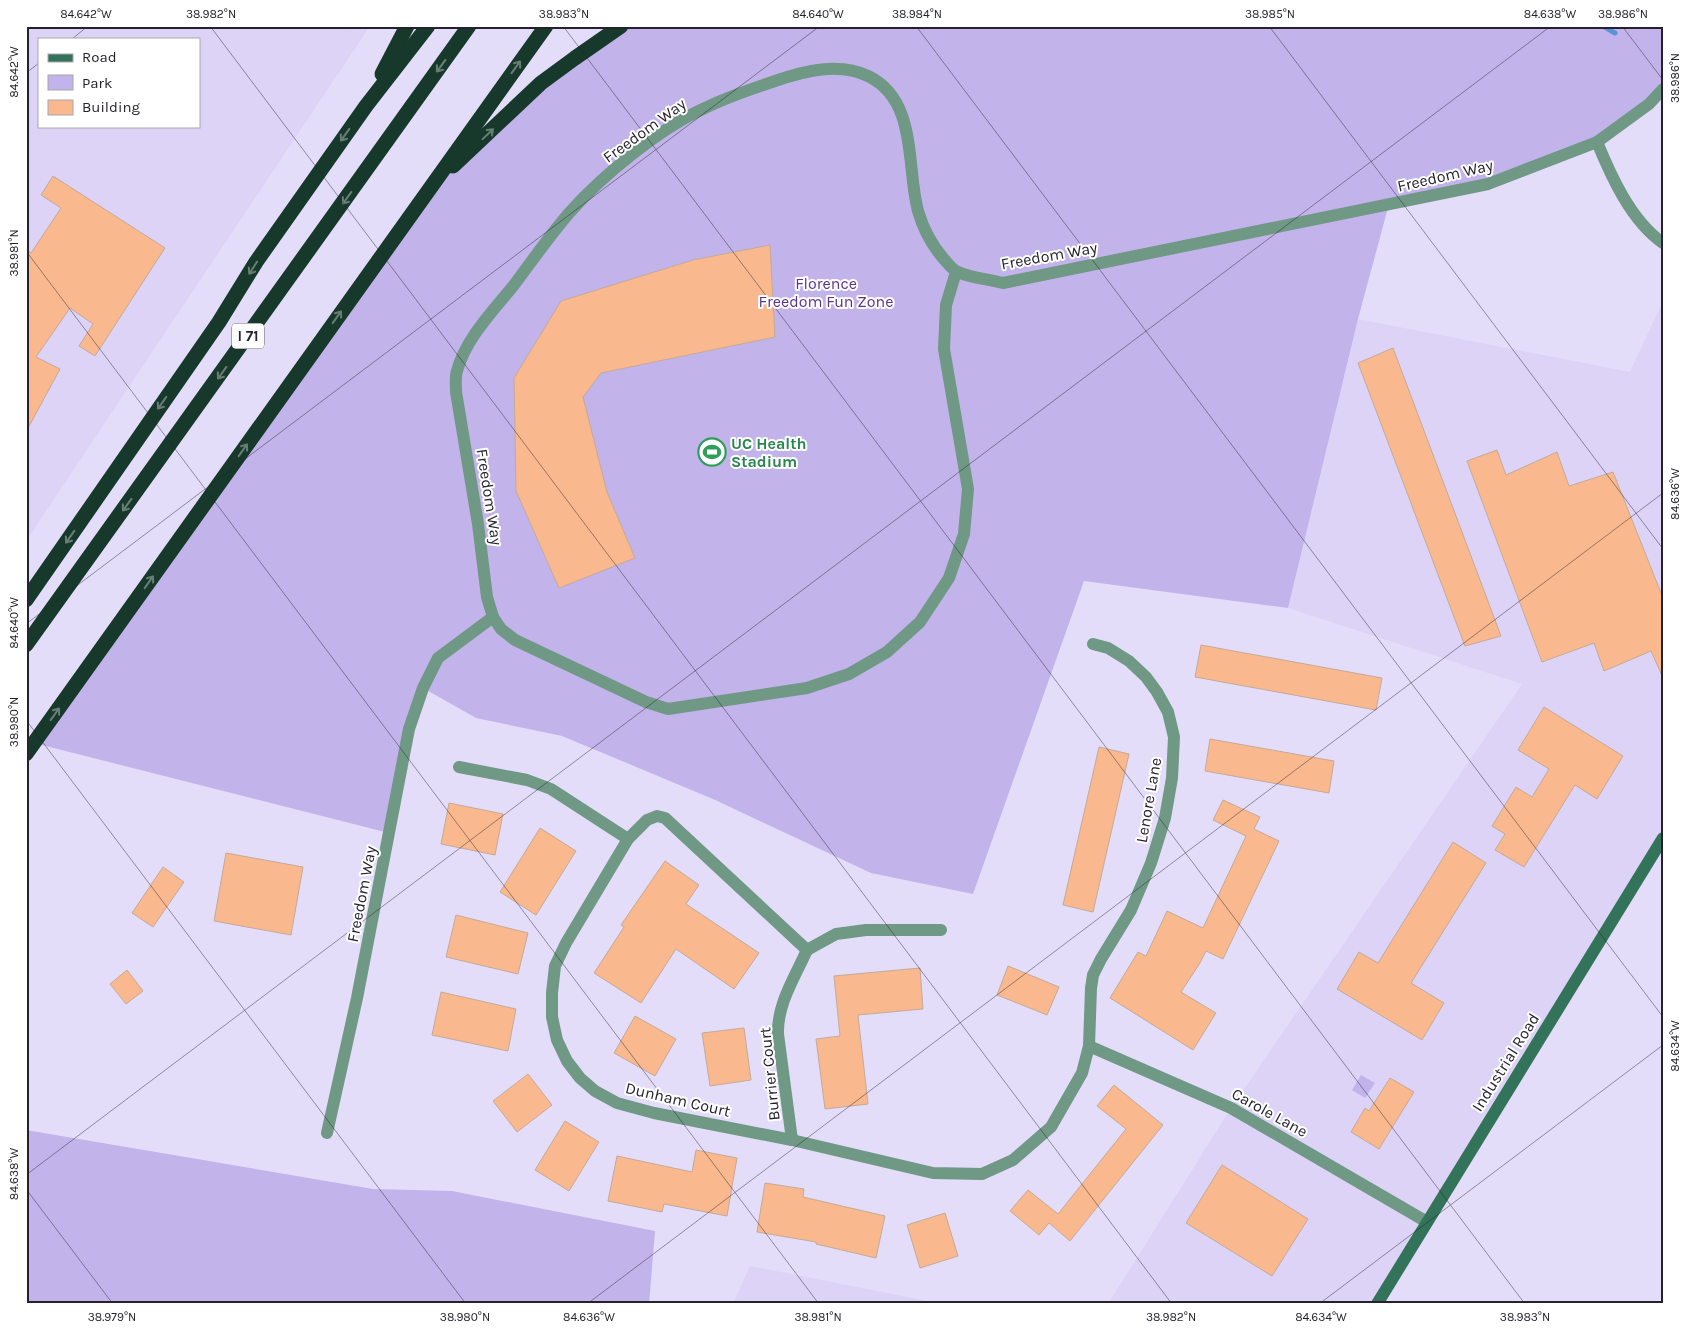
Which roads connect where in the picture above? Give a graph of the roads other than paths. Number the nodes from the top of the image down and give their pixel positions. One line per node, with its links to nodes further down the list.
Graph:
1 (407, 26): 7 (highway)
2 (428, 26): 7 (highway)
3 (469, 26): 15 (highway, I 71, one-way to 15)
4 (546, 26): 9 (highway, one-way to 4)
5 (621, 26): 9 (highway, one-way to 5)
6 (1663, 89): 8 (street, Freedom Way)
7 (366, 106): 12 (highway, one-way to 12)
8 (1597, 142): 10 (street); 11 (street, Freedom Way)
9 (427, 192): 16 (highway, one-way to 9)
10 (1663, 243)
11 (956, 272): 13 (street); 13 (street, Freedom Way)
12 (26, 600)
13 (493, 616): 23 (street, Freedom Way)
14 (1093, 644): 22 (street, Lenore Lane)
15 (26, 645)
16 (26, 754)
17 (460, 767): 19 (street)
18 (1663, 838): 25 (main road, Industrial Road)
19 (628, 839): 21 (street, Dunham Court); 24 (street, Dunham Court)
20 (941, 930): 21 (street)
21 (807, 950): 24 (street, Burrier Court)
22 (1089, 1046): 24 (street, Dunham Court); 25 (street, Carole Lane)
23 (327, 1133)
24 (792, 1140)
25 (1427, 1222): 26 (main road, Industrial Road)
26 (1377, 1304)

